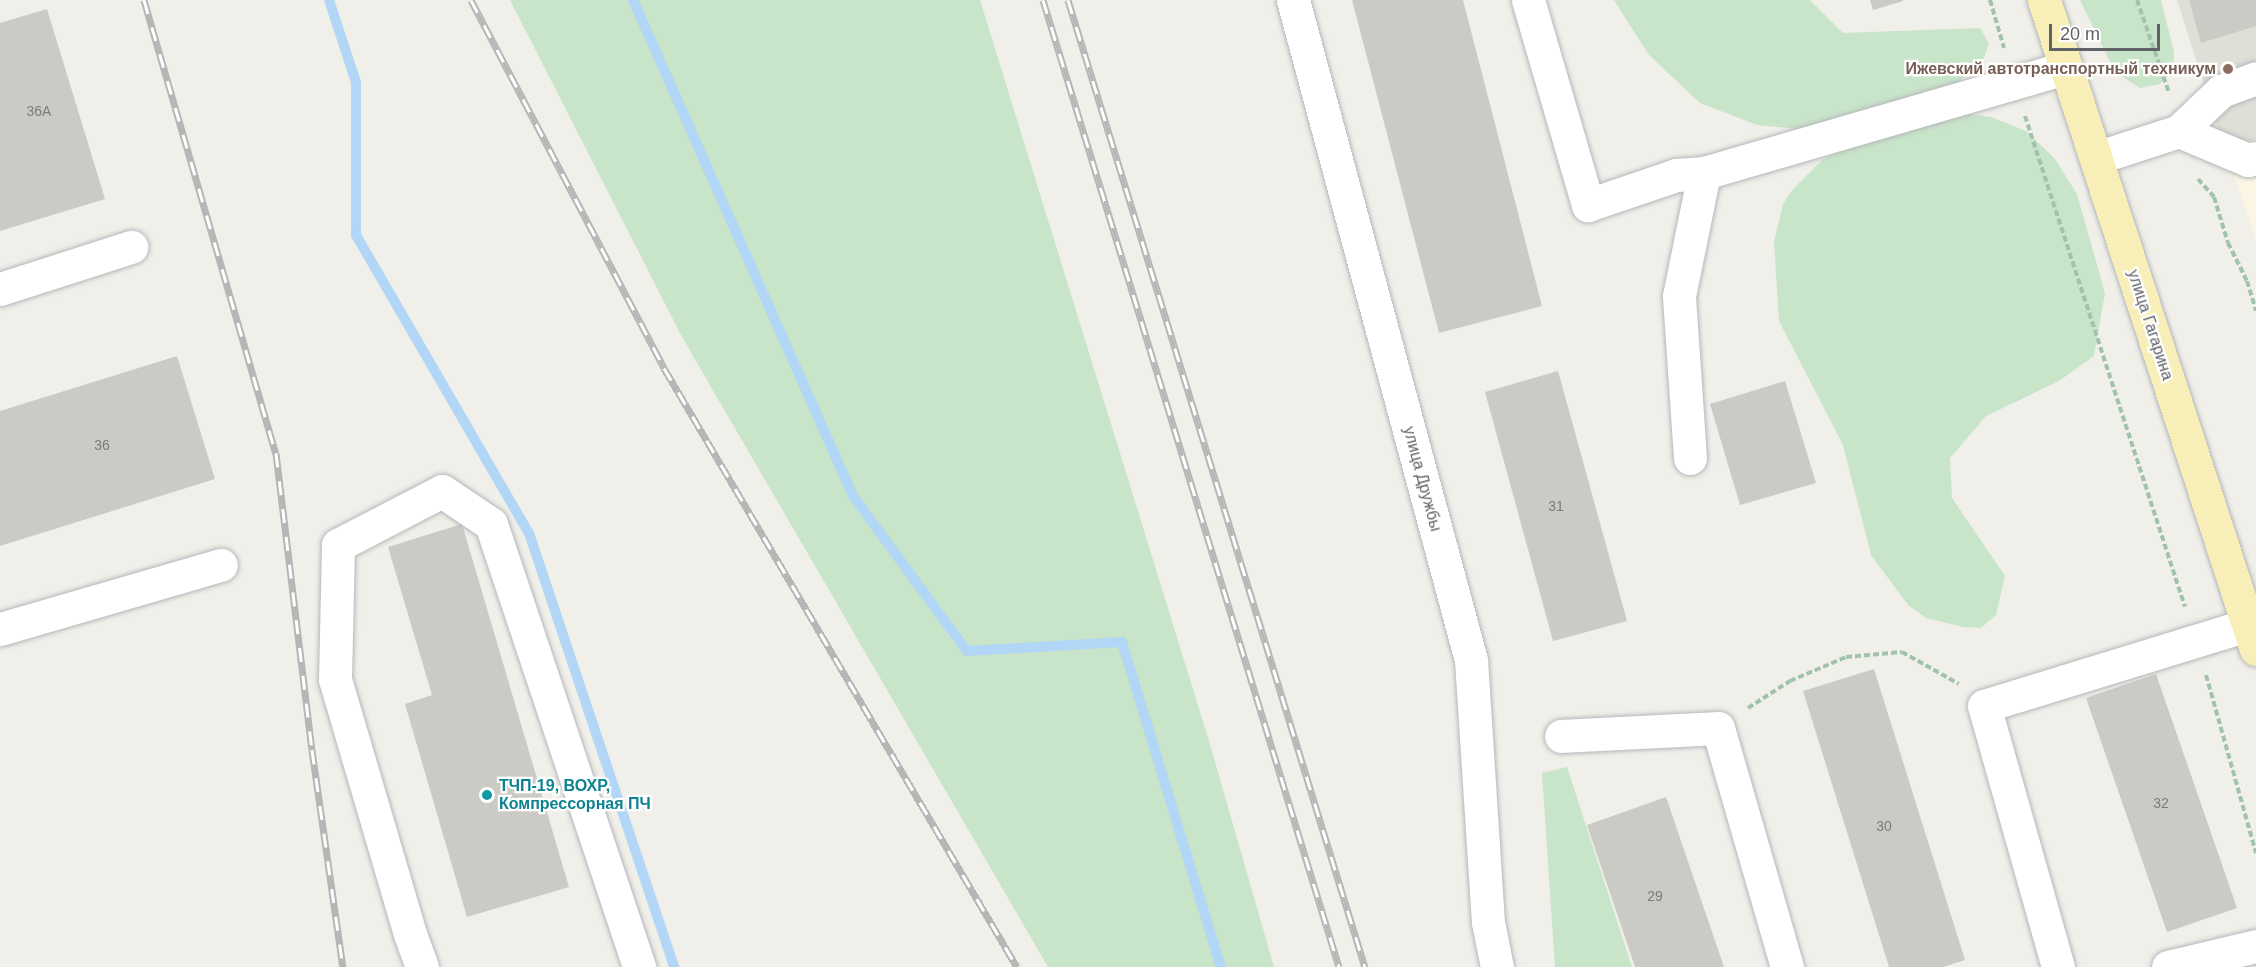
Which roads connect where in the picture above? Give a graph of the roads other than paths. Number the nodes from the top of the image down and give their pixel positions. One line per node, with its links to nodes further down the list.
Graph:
1 (1293, 0): 20 (street, улица Дружбы)
2 (1528, 0): 9 (street)
3 (2044, 0): 4 (main road, улица Гагарина)
4 (2066, 68): 7 (main road, улица Гагарина); 9 (street)
5 (2256, 78): 6 (street)
6 (2179, 131): 7 (street); 8 (street)
7 (2096, 158): 15 (main road, улица Гагарина)
8 (2256, 158)
9 (1704, 173): 12 (street)
10 (131, 247): 11 (street)
11 (0, 289)
12 (1690, 458)
13 (221, 565): 14 (street)
14 (0, 629)
15 (2252, 637): 22 (street)
16 (1561, 736): 21 (street)
17 (2256, 946): 23 (street)
18 (422, 967): 19 (street)
19 (639, 967)
20 (1497, 967)
21 (1787, 967)
22 (2058, 967)
23 (2168, 967)

